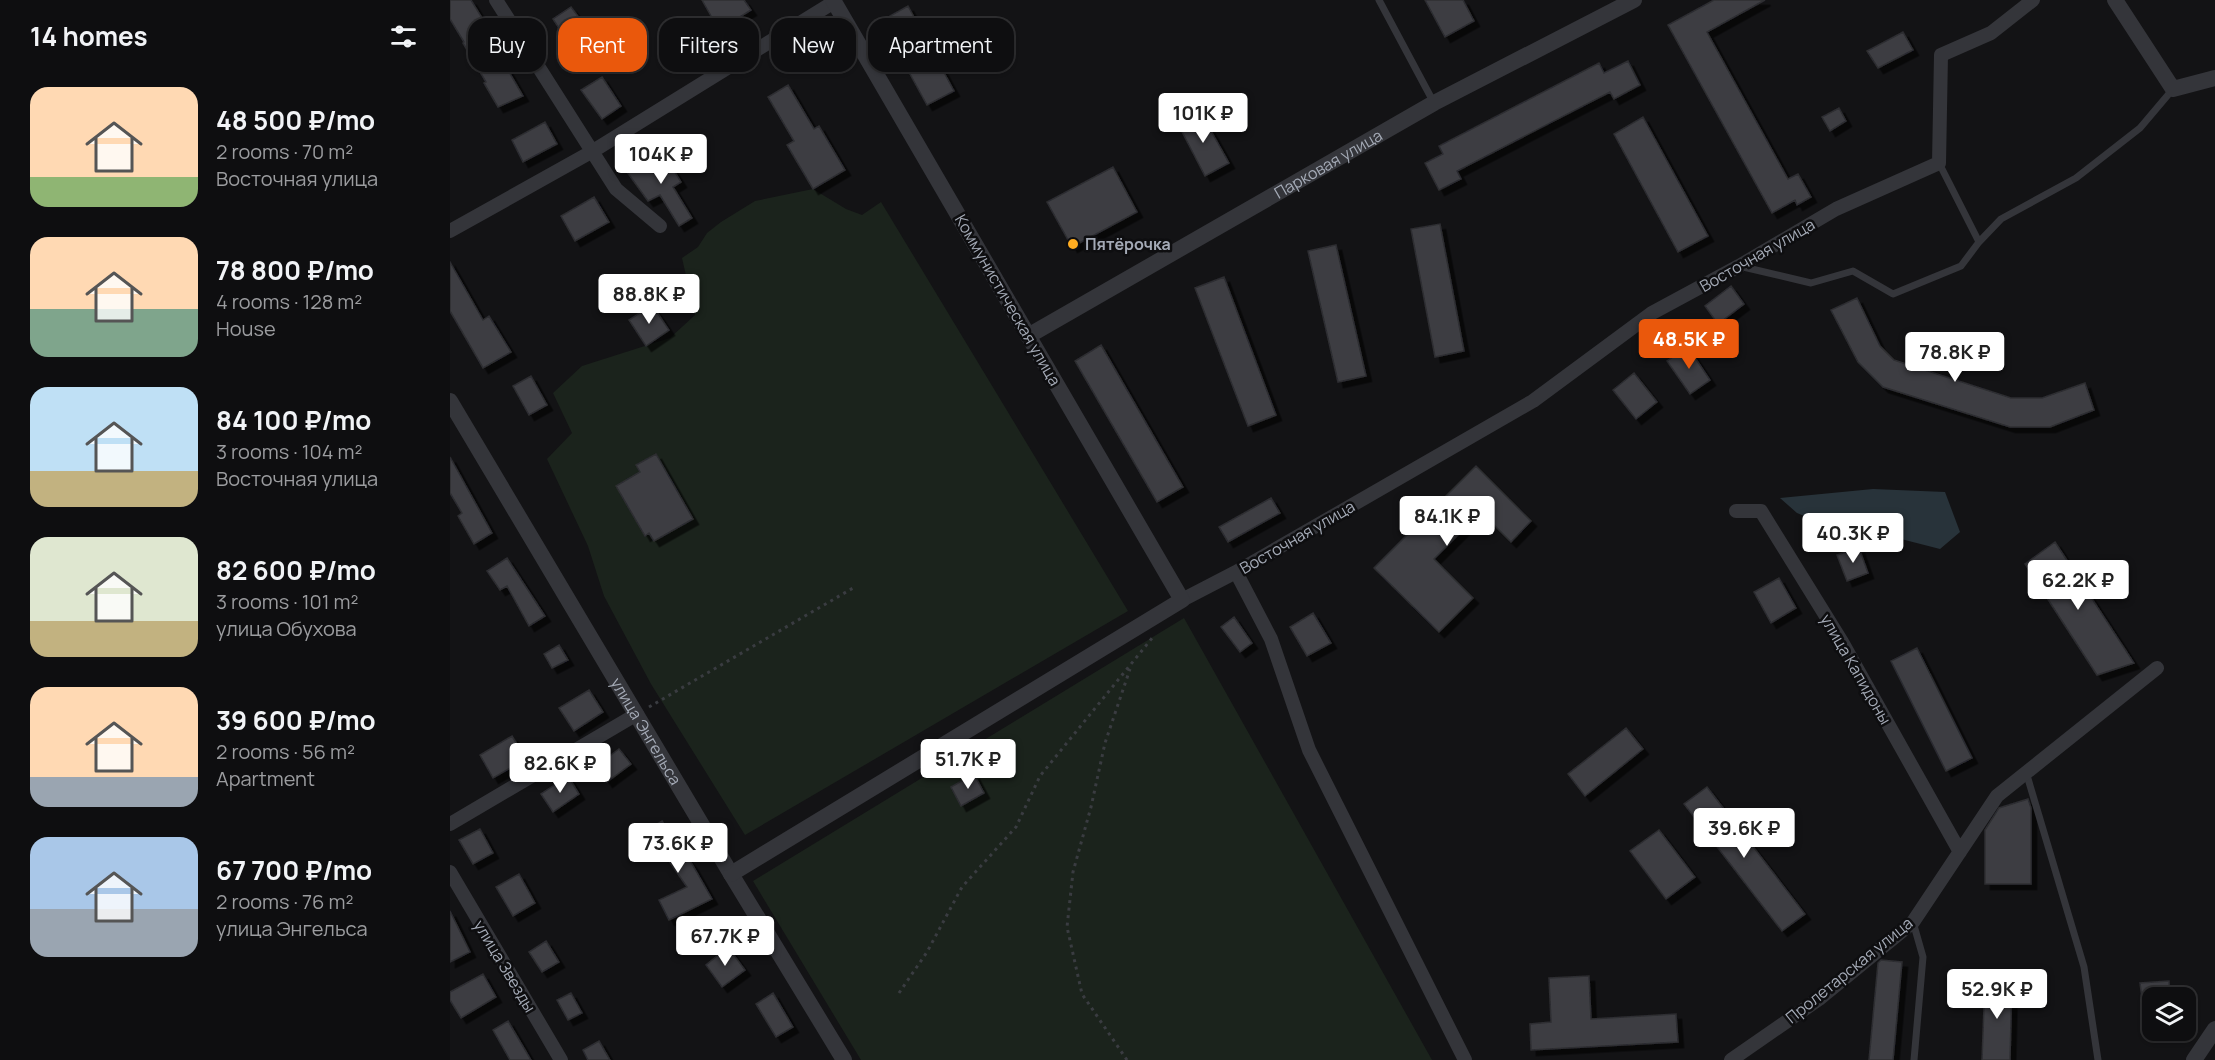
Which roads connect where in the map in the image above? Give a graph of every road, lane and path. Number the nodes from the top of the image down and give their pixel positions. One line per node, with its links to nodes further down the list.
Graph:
1 (496, 0): 10 (street)
2 (1379, 0): 9 (lane)
3 (1634, 0): 9 (street, Парковая улица)
4 (2033, 0): 11 (street)
5 (2115, 0): 8 (street)
6 (833, 1): 10 (street); 16 (street, Коммунистическая улица)
7 (2215, 78): 8 (street)
8 (2173, 89): 14 (lane)
9 (1434, 103): 16 (street, Парковая улица)
10 (593, 151): 12 (street); 13 (street)
11 (1939, 163): 14 (lane); 15 (street, Восточная улица)
12 (660, 226)
13 (450, 231)
14 (1979, 242): 15 (lane)
15 (1739, 266): 19 (street, Восточная улица)
16 (1028, 336): 21 (street, Коммунистическая улица)
17 (450, 401): 25 (street, улица Энгельса)
18 (1736, 511): 28 (street, улица Капидоны)
19 (1236, 572): 21 (street, Восточная улица); 37 (street)
20 (854, 588): 25 (path)
21 (1182, 600): 30 (street)
22 (1156, 633): 23 (path)
23 (1131, 666): 32 (path); 36 (path)
24 (2157, 668): 26 (street, Пролетарская улица)
25 (637, 714): 27 (street); 30 (street, улица Энгельса)
26 (2026, 772): 28 (street, Пролетарская улица); 40 (lane)
27 (450, 824)
28 (1960, 852): 31 (street, Пролетарская улица)
29 (450, 872): 34 (street, улица Звезды)
30 (731, 874): 35 (street, улица Энгельса)
31 (1913, 922): 38 (street, Пролетарская улица); 39 (lane)
32 (899, 993)
33 (2215, 1029): 41 (street)
34 (561, 1060)
35 (844, 1060)
36 (1127, 1060)
37 (1465, 1060)
38 (1731, 1060)
39 (1914, 1060)
40 (2098, 1060)
41 (2194, 1060)

